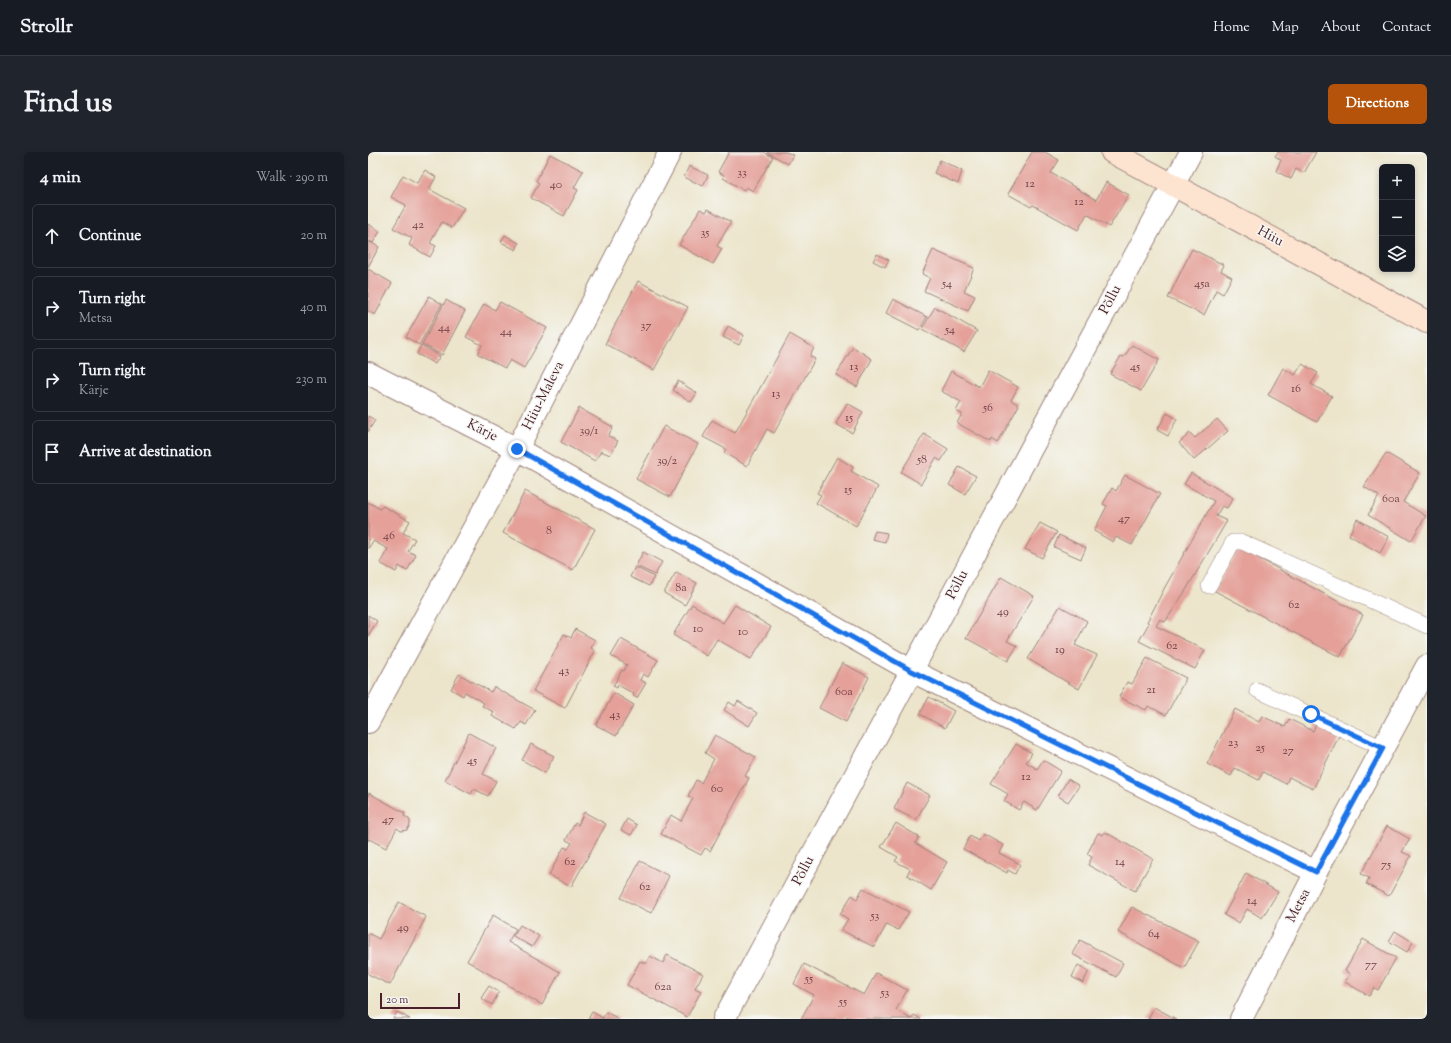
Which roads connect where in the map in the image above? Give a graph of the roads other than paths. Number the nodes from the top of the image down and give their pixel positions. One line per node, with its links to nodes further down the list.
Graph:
1 (670, 152): 7 (street, Hiiu-Maleva)
2 (1112, 152): 4 (street, Hiiu)
3 (1191, 152): 4 (street, Põllu)
4 (1173, 185): 5 (street, Hiiu); 11 (street, Põllu)
5 (1427, 322)
6 (368, 373): 7 (street, Kärje)
7 (517, 449): 11 (street, Kärje); 13 (street, Hiiu-Maleva)
8 (1209, 586): 9 (lane)
9 (1427, 626)
10 (1427, 666): 14 (street, Metsa)
11 (912, 671): 15 (street, Kärje); 16 (street, Põllu)
12 (1257, 690): 14 (lane)
13 (368, 722)
14 (1383, 748): 15 (street, Metsa)
15 (1316, 872): 17 (street, Metsa)
16 (724, 1019)
17 (1241, 1019)

